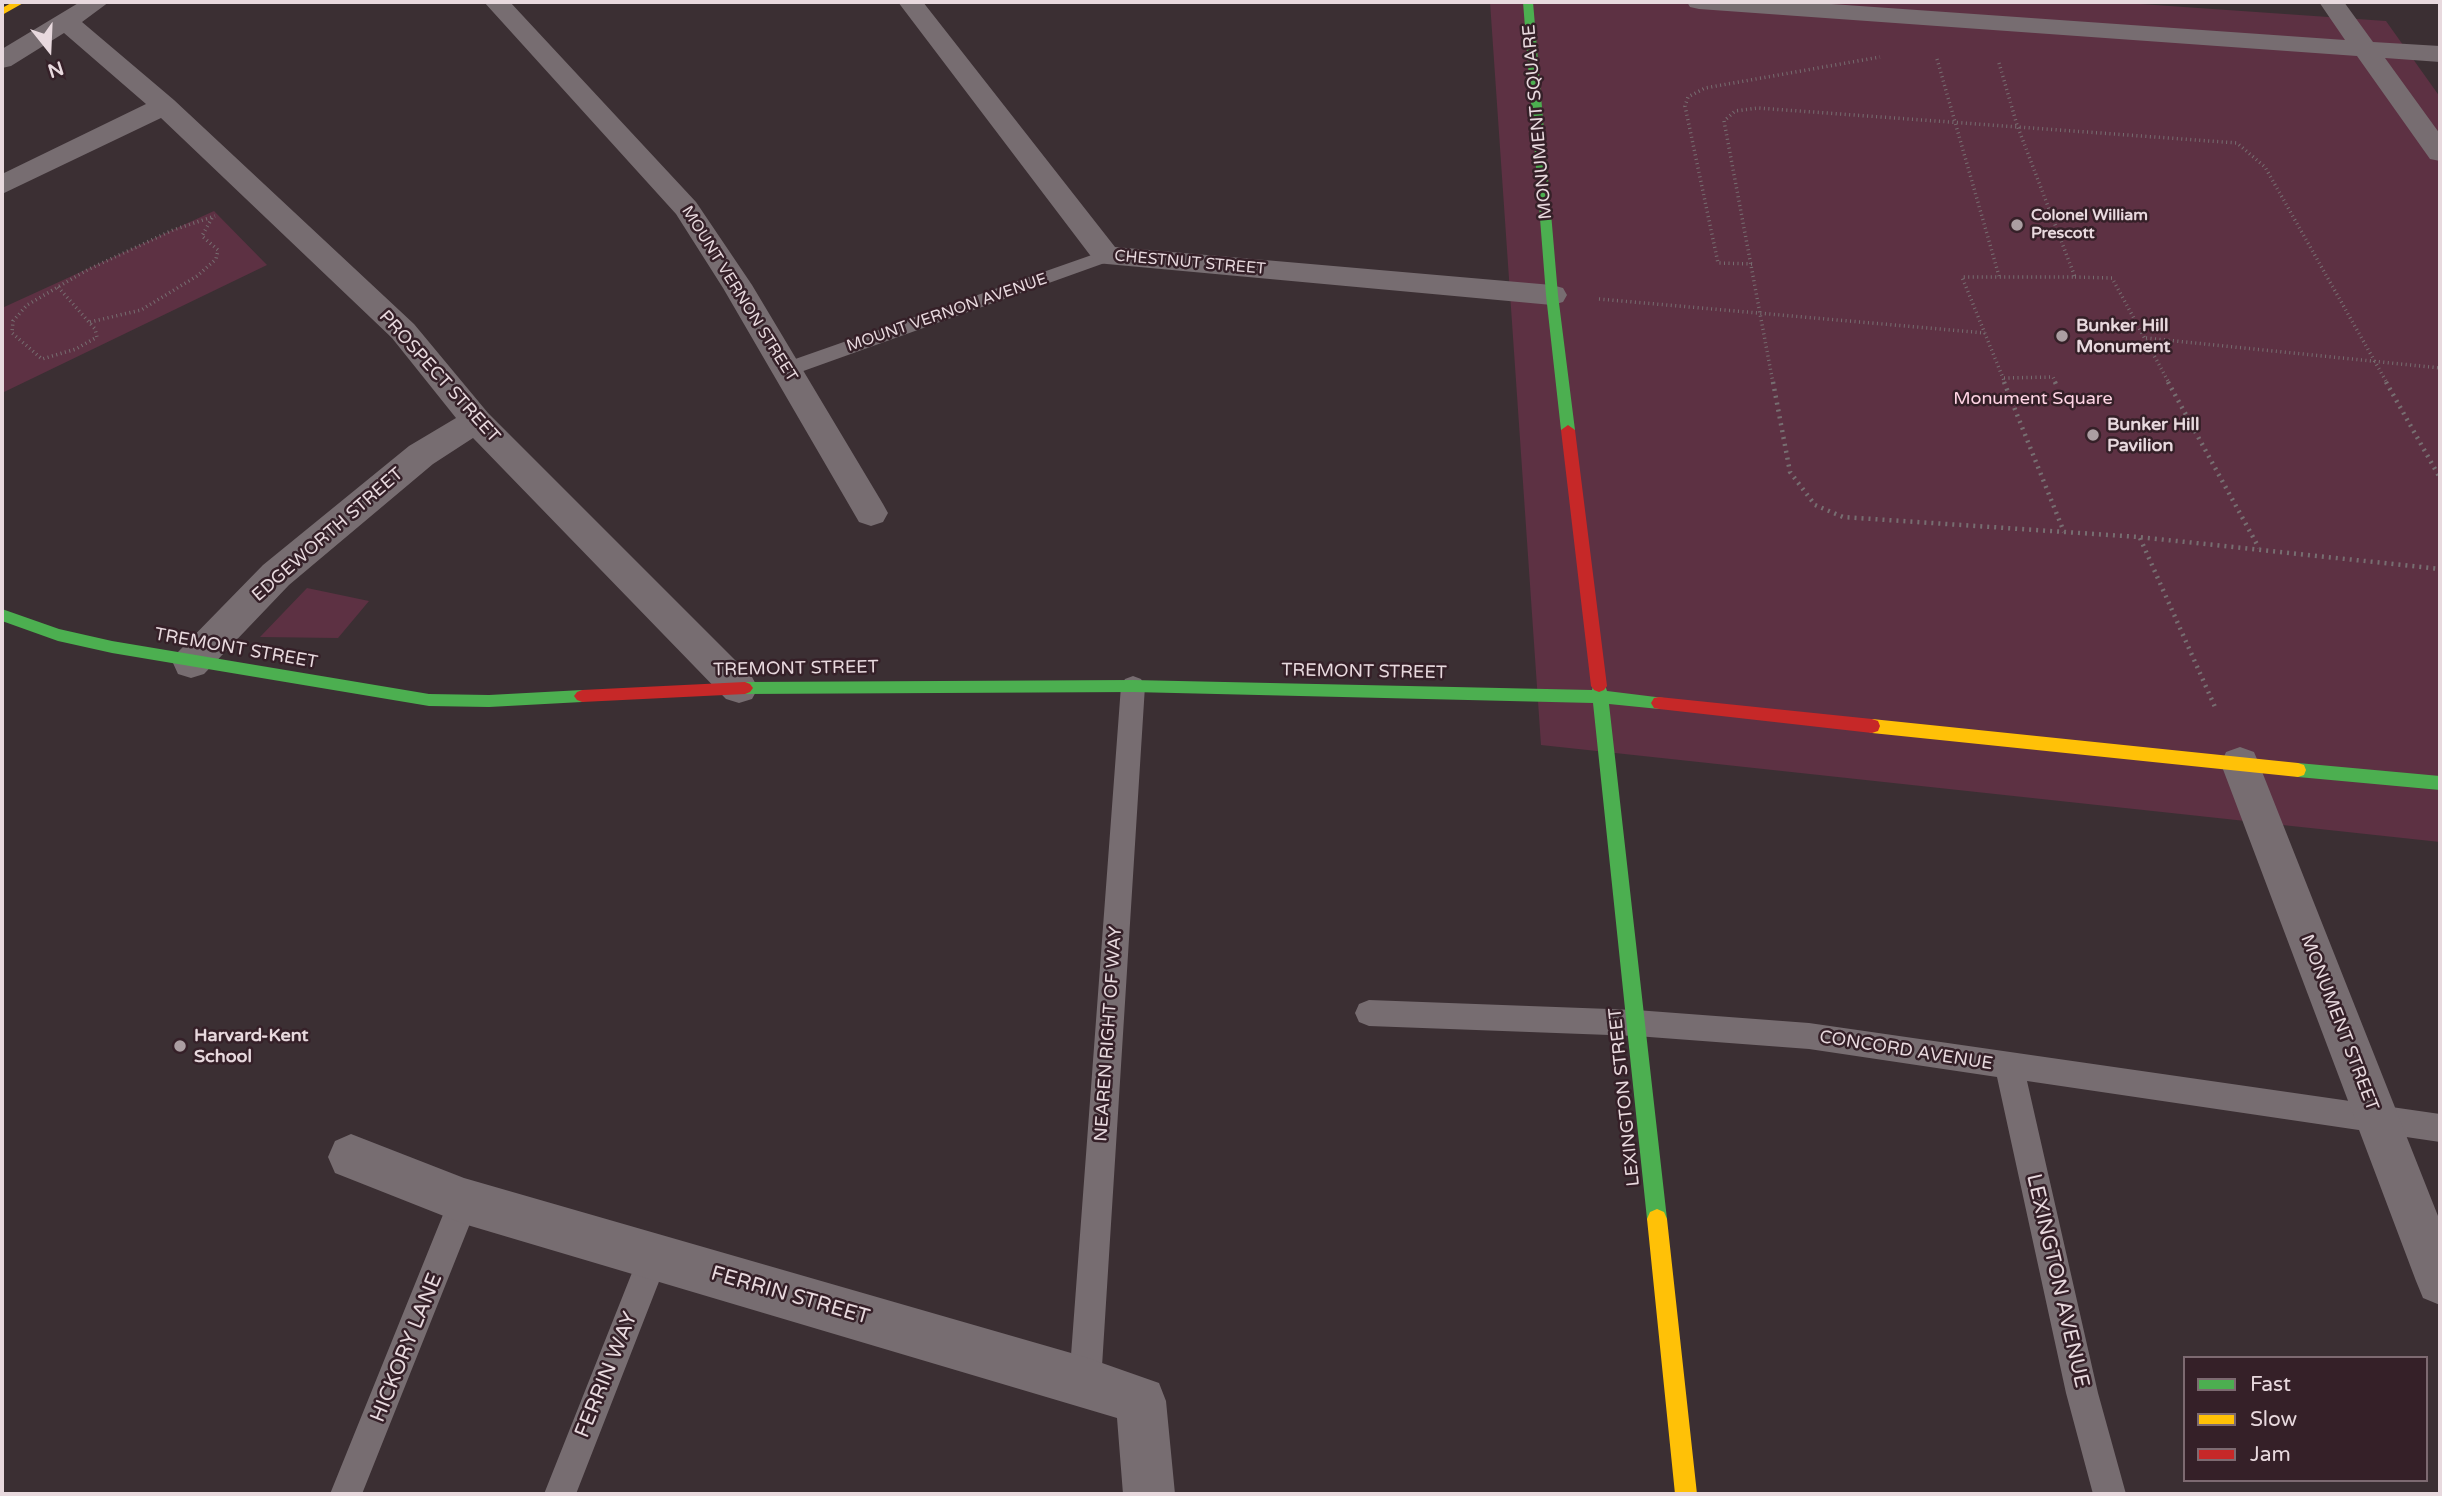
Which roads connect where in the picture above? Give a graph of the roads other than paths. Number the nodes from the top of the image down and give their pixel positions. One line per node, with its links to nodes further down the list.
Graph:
1 (18, 2): 8 (main road)
2 (96, 2): 10 (street)
3 (496, 2): 19 (street, MOUNT VERNON STREET)
4 (910, 2): 17 (street, CHESTNUT STREET)
5 (1528, 2): 18 (main road, MONUMENT SQUARE)
6 (1699, 2): 9 (street)
7 (2331, 2): 11 (street)
8 (2, 11)
9 (1952, 11): 11 (street)
10 (66, 21): 13 (street); 14 (street, PROSPECT STREET)
11 (2366, 49): 12 (street); 15 (street)
12 (2440, 54)
13 (2, 60)
14 (164, 106): 16 (street); 20 (street, PROSPECT STREET)
15 (2440, 153)
16 (2, 185)
17 (1106, 256): 18 (street, CHESTNUT STREET); 19 (lane, MOUNT VERNON AVENUE)
18 (1552, 295): 26 (main road, MONUMENT SQUARE)
19 (788, 369): 21 (street, MOUNT VERNON STREET)
20 (476, 421): 23 (street, EDGEWORTH STREET); 25 (street, PROSPECT STREET)
21 (871, 513)
22 (2, 615): 23 (main road, TREMONT STREET)
23 (191, 663): 25 (main road, TREMONT STREET)
24 (1133, 686): 25 (main road, TREMONT STREET); 26 (main road, TREMONT STREET); 38 (lane, NEAREN RIGHT OF WAY)
25 (739, 688)
26 (1600, 696): 27 (main road); 30 (main road, LEXINGTON STREET)
27 (2240, 764): 28 (main road); 32 (street, MONUMENT STREET)
28 (2440, 783)
29 (1369, 1013): 30 (lane, CONCORD AVENUE)
30 (1636, 1023): 31 (lane, CONCORD AVENUE); 42 (main road, LEXINGTON STREET)
31 (2009, 1066): 32 (lane, CONCORD AVENUE); 43 (lane, LEXINGTON AVENUE)
32 (2375, 1120): 33 (lane, CONCORD AVENUE); 37 (street, MONUMENT STREET)
33 (2440, 1128)
34 (351, 1157): 35 (street, FERRIN STREET)
35 (464, 1201): 36 (street, FERRIN STREET); 39 (lane, HICKORY LANE)
36 (654, 1256): 38 (street, FERRIN STREET); 40 (lane, FERRIN WAY)
37 (2440, 1282)
38 (1085, 1382): 41 (street, FERRIN STREET)
39 (346, 1494)
40 (560, 1494)
41 (1149, 1494)
42 (1686, 1494)
43 (2109, 1494)

